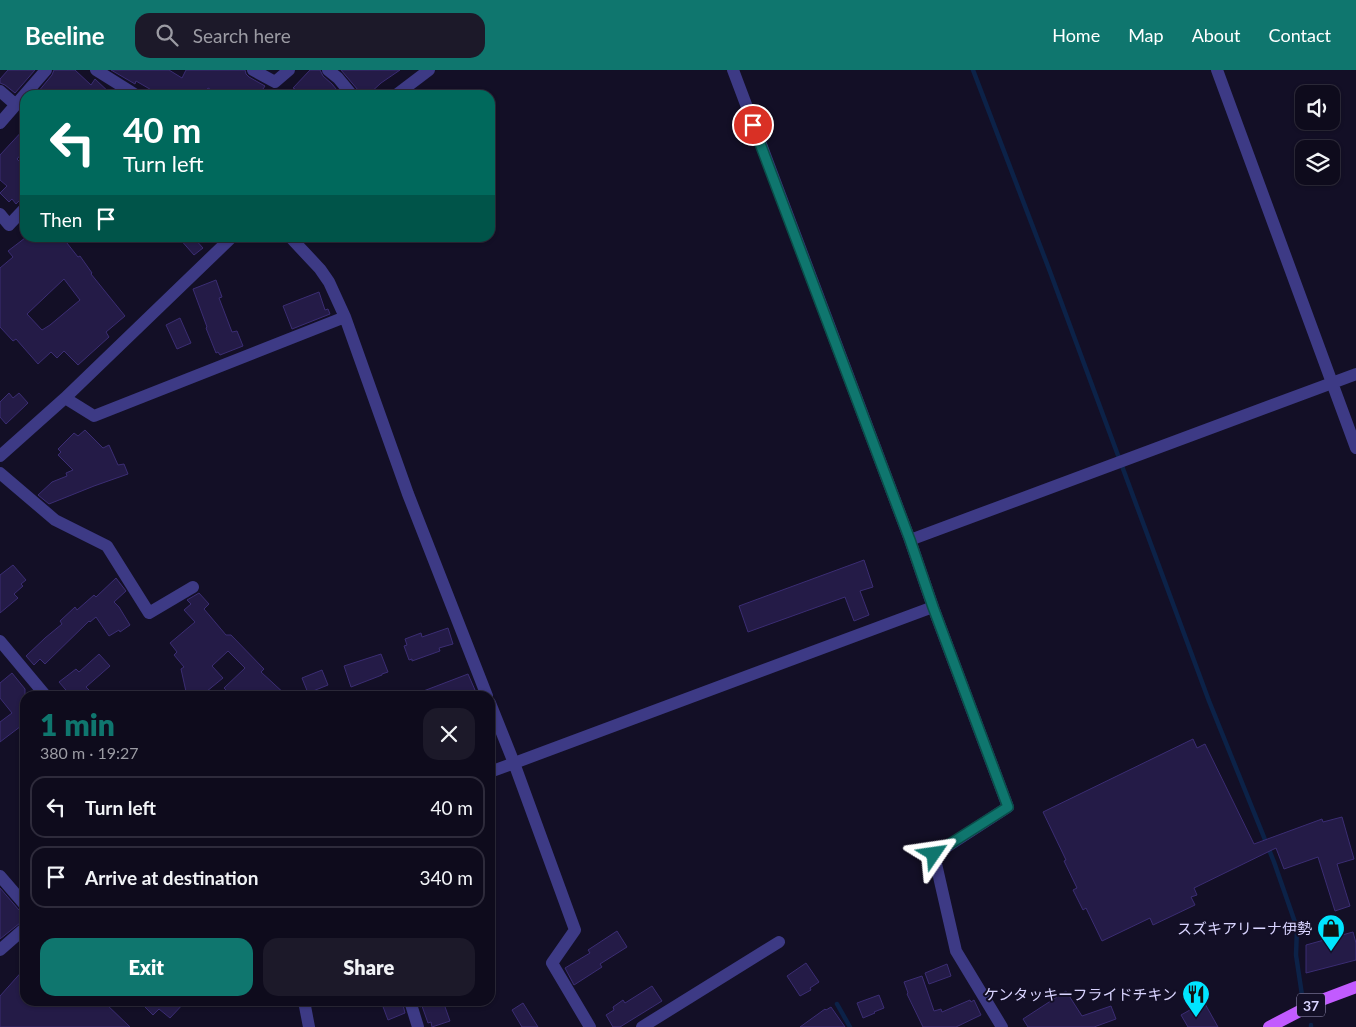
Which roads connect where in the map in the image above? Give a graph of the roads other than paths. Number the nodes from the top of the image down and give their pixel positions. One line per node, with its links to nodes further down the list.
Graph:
1 (46, 70): 9 (street)
2 (96, 70): 10 (street)
3 (253, 70): 4 (street)
4 (289, 70)
5 (328, 70): 11 (street)
6 (429, 70): 12 (street)
7 (733, 70): 28 (street)
8 (1217, 70): 23 (street)
9 (29, 90)
10 (127, 90)
11 (348, 90)
12 (403, 90)
13 (0, 91): 15 (street)
14 (20, 100): 15 (street)
15 (16, 105): 16 (street)
16 (0, 123)
17 (20, 213): 18 (street)
18 (0, 214)
19 (227, 242): 24 (street)
20 (295, 242): 21 (street)
21 (345, 317): 24 (street); 33 (street)
22 (1356, 374): 23 (street)
23 (1332, 383): 25 (street); 28 (street)
24 (65, 398): 26 (street)
25 (1356, 448)
26 (0, 456)
27 (0, 473): 29 (street)
28 (910, 540): 30 (street)
29 (193, 587)
30 (933, 607): 35 (street); 49 (street)
31 (0, 641): 32 (street)
32 (42, 691)
33 (485, 691)
34 (495, 716): 35 (street)
35 (514, 763): 36 (street); 47 (street)
36 (495, 770)
37 (0, 876): 38 (street)
38 (20, 899)
39 (20, 932): 41 (street)
40 (779, 942): 48 (street)
41 (0, 950)
42 (1356, 987): 50 (main road, 37)
43 (305, 1006): 45 (street)
44 (412, 1006): 46 (street)
45 (309, 1027)
46 (418, 1027)
47 (590, 1027)
48 (642, 1027)
49 (1002, 1027)
50 (1269, 1027)

